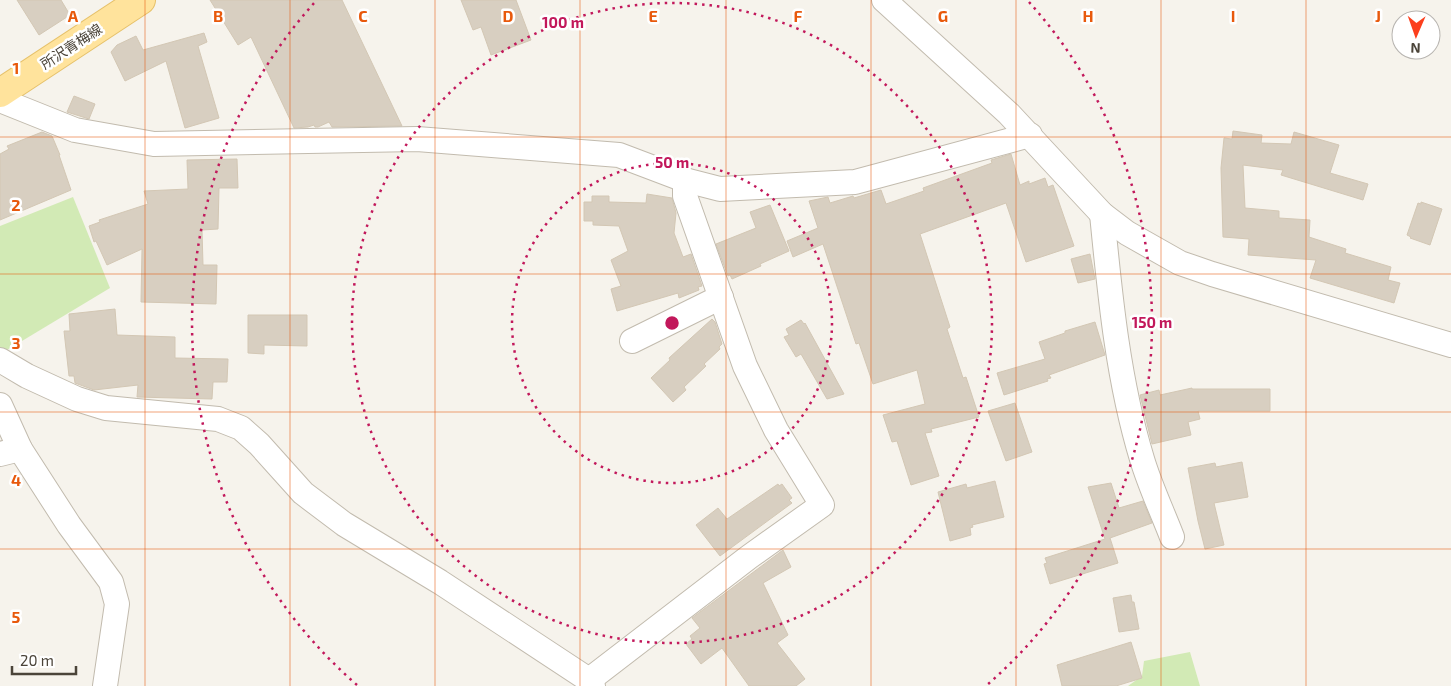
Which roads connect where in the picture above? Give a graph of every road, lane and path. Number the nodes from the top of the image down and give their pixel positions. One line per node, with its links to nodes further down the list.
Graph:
1 (141, 0): 3 (main road, 所沢青梅線)
2 (884, 0): 5 (street)
3 (0, 93)
4 (0, 100): 6 (street)
5 (1030, 134): 6 (street); 7 (street)
6 (685, 180): 8 (street)
7 (1102, 214): 10 (street); 14 (street)
8 (721, 297): 9 (street); 15 (street)
9 (632, 341)
10 (1451, 345)
11 (0, 360): 15 (street)
12 (0, 405): 13 (street)
13 (10, 452): 16 (street)
14 (1172, 537)
15 (591, 683)
16 (105, 686)

